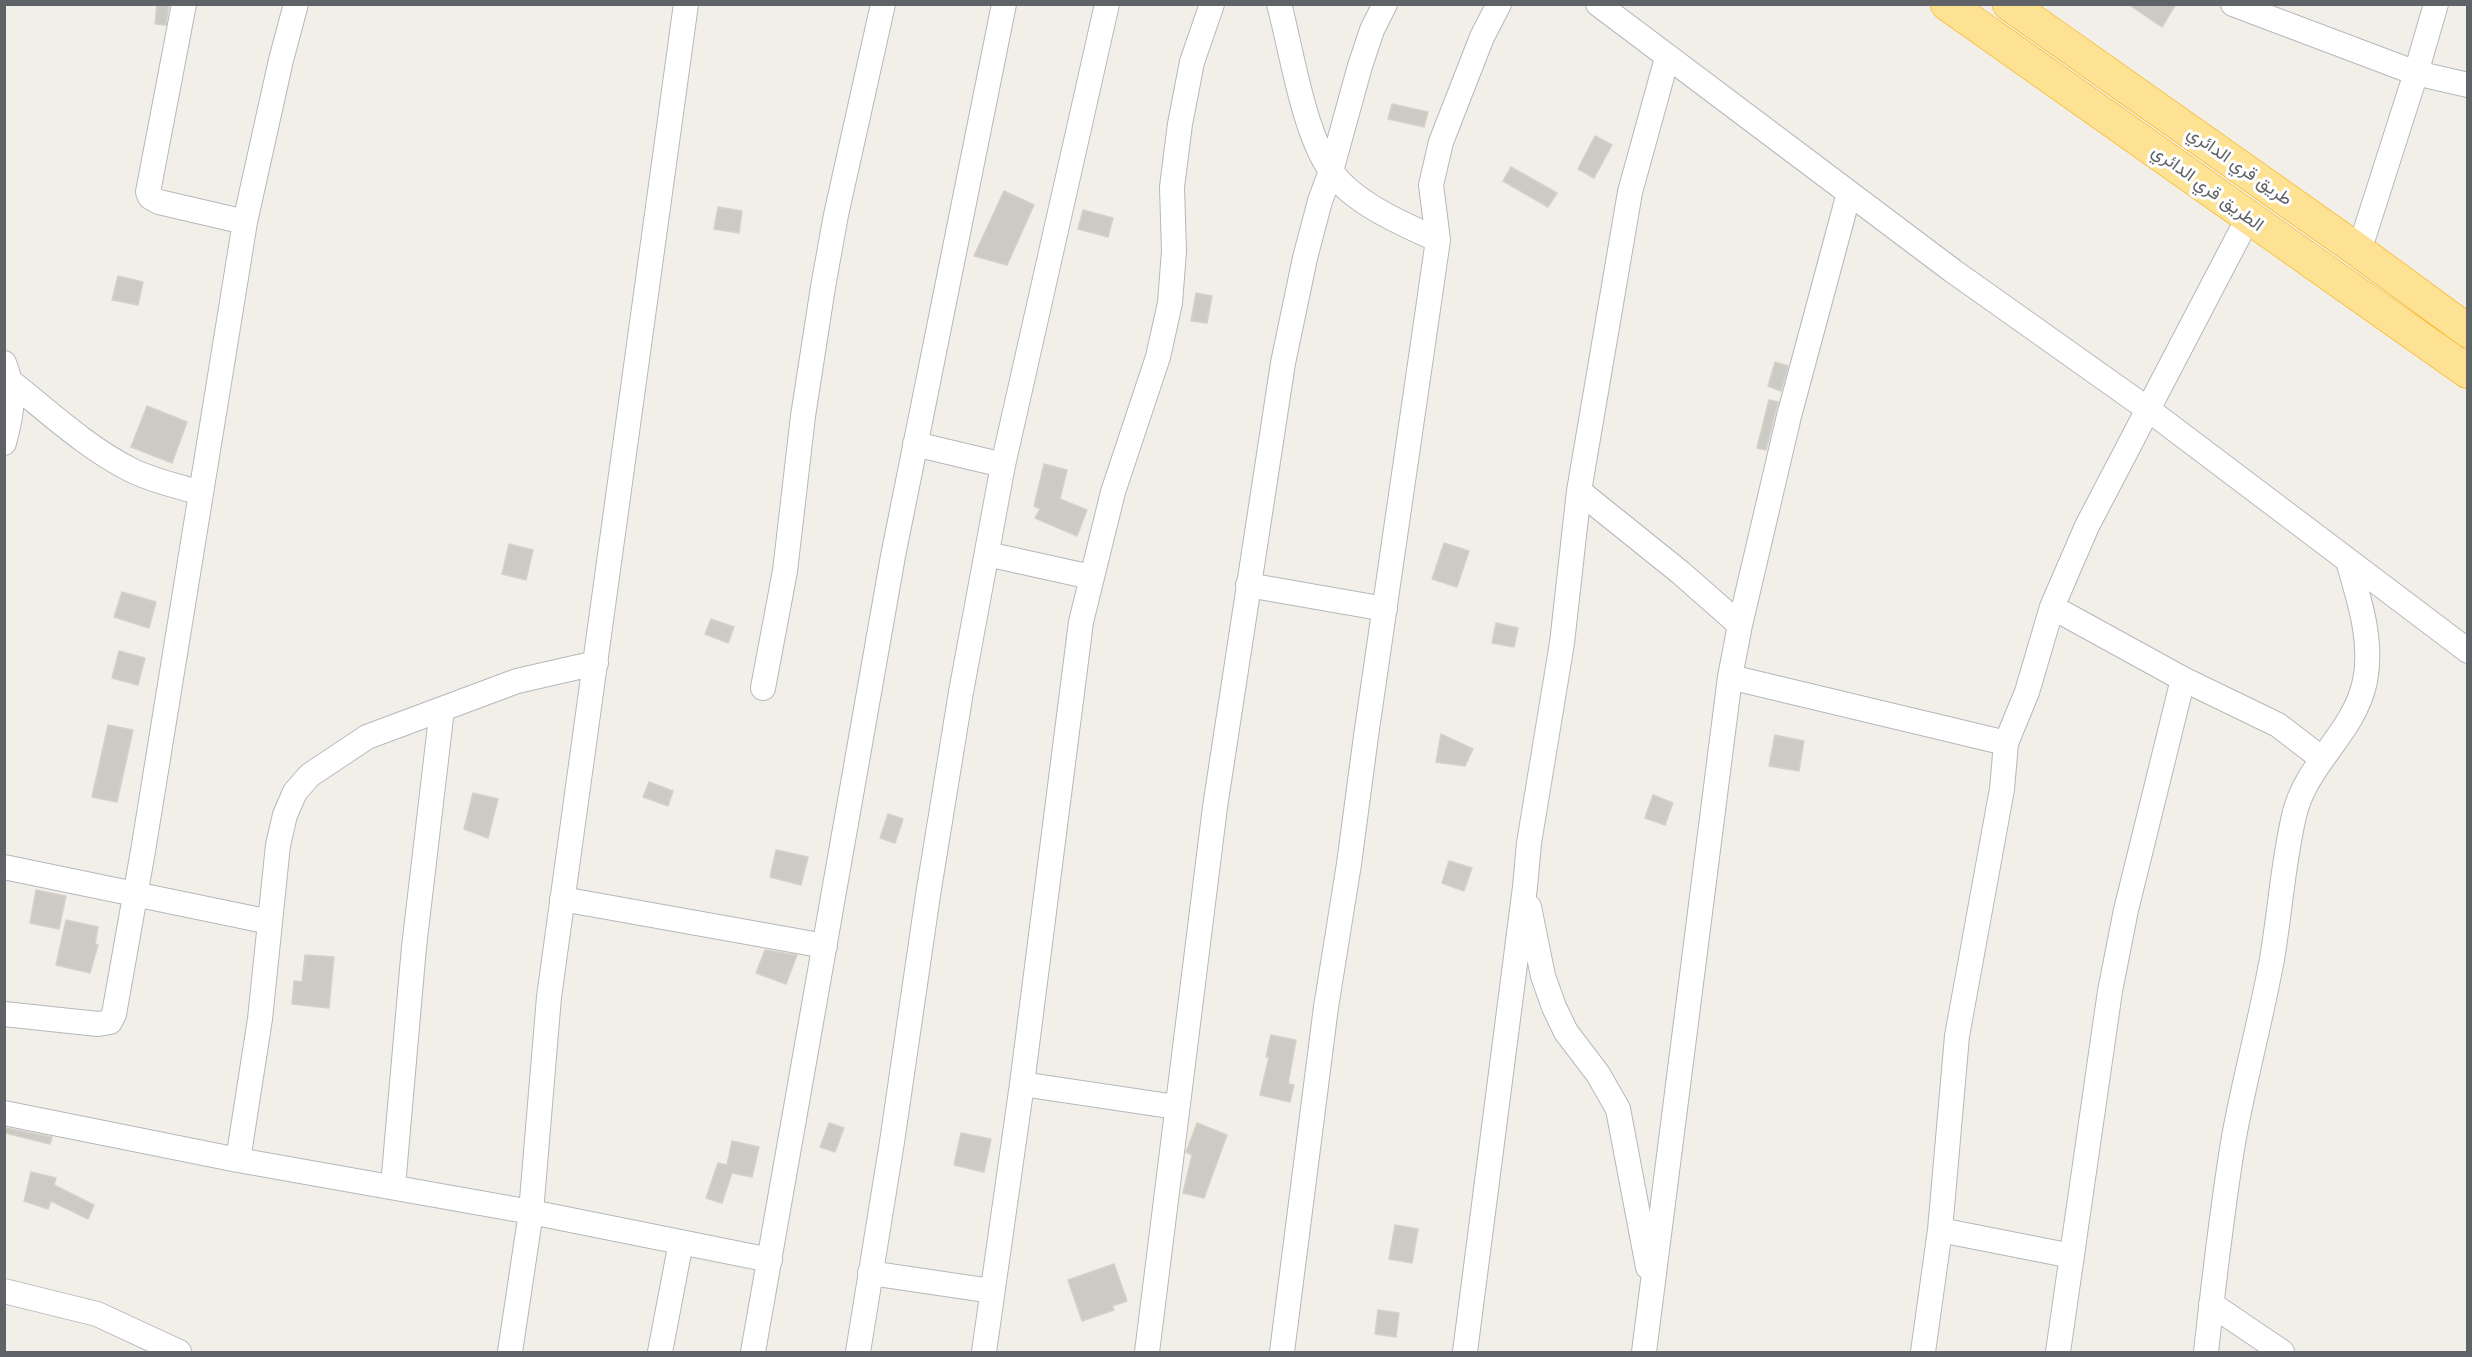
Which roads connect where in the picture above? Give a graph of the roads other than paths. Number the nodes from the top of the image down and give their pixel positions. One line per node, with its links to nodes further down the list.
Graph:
1 (184, 4): 23 (street)
2 (296, 4): 23 (street)
3 (686, 4): 43 (street)
4 (883, 4): 46 (street)
5 (1004, 4): 31 (street)
6 (1107, 4): 32 (street)
7 (1212, 4): 37 (street)
8 (1279, 4): 20 (street)
9 (1384, 4): 20 (street)
10 (1499, 4): 24 (street)
11 (1598, 4): 17 (street)
12 (1947, 4): 22 (highway, الطريق قري الدائري)
13 (2009, 4): 25 (highway, طريق قري الدائري)
14 (2233, 4): 16 (street)
15 (2436, 4): 18 (street)
16 (2281, 12): 18 (street)
17 (1667, 58): 21 (street); 33 (street)
18 (2416, 73): 19 (street); 25 (street)
19 (2468, 85)
20 (1331, 171): 24 (street); 38 (street)
21 (1849, 194): 29 (street); 41 (street)
22 (2248, 219): 27 (highway, الطريق قري الدائري); 29 (street)
23 (245, 222): 34 (street)
24 (1438, 240): 40 (street)
25 (2359, 251): 26 (highway, طريق قري الدائري)
26 (2468, 331)
27 (2468, 372)
28 (8, 373): 30 (street); 34 (street)
29 (2149, 410): 36 (street); 39 (street)
30 (4, 443)
31 (915, 444): 32 (street); 55 (street)
32 (1003, 465): 35 (street)
33 (1579, 492): 41 (street); 51 (street)
34 (201, 493): 52 (street)
35 (987, 554): 37 (street); 67 (street)
36 (2348, 561): 42 (street); 49 (street)
37 (1091, 578): 57 (street)
38 (1248, 585): 40 (street); 58 (street)
39 (2052, 607): 45 (street); 48 (street)
40 (1384, 609): 80 (street)
41 (1740, 625): 44 (street)
42 (2468, 651)
43 (596, 663): 47 (street); 53 (street)
44 (1730, 677): 48 (street); 68 (street)
45 (2183, 679): 49 (street); 65 (street)
46 (763, 688)
47 (442, 709): 54 (street); 61 (street)
48 (2006, 743): 63 (street)
49 (2321, 758): 71 (street)
50 (4, 867): 52 (street)
51 (1525, 887): 68 (street); 81 (street)
52 (135, 894): 54 (street); 56 (street)
53 (562, 899): 55 (street); 62 (street)
54 (270, 922): 60 (street)
55 (825, 946): 66 (street)
56 (4, 1014)
57 (1022, 1084): 58 (street); 70 (street)
58 (1176, 1107): 79 (street)
59 (4, 1113): 60 (street)
60 (238, 1160): 61 (street)
61 (393, 1186): 62 (street)
62 (531, 1212): 64 (street); 74 (street)
63 (1940, 1230): 65 (street); 83 (street)
64 (681, 1242): 66 (street); 75 (street)
65 (2072, 1256): 84 (street)
66 (770, 1260): 76 (street)
67 (870, 1273): 70 (street); 77 (street)
68 (1652, 1289): 82 (street)
69 (4, 1291): 72 (street)
70 (992, 1291): 78 (street)
71 (2211, 1304): 85 (street); 86 (street)
72 (157, 1347): 73 (street)
73 (179, 1353)
74 (510, 1353)
75 (660, 1353)
76 (753, 1353)
77 (858, 1353)
78 (984, 1353)
79 (1147, 1353)
80 (1282, 1353)
81 (1465, 1353)
82 (1644, 1353)
83 (1923, 1353)
84 (2058, 1353)
85 (2206, 1353)
86 (2282, 1353)

